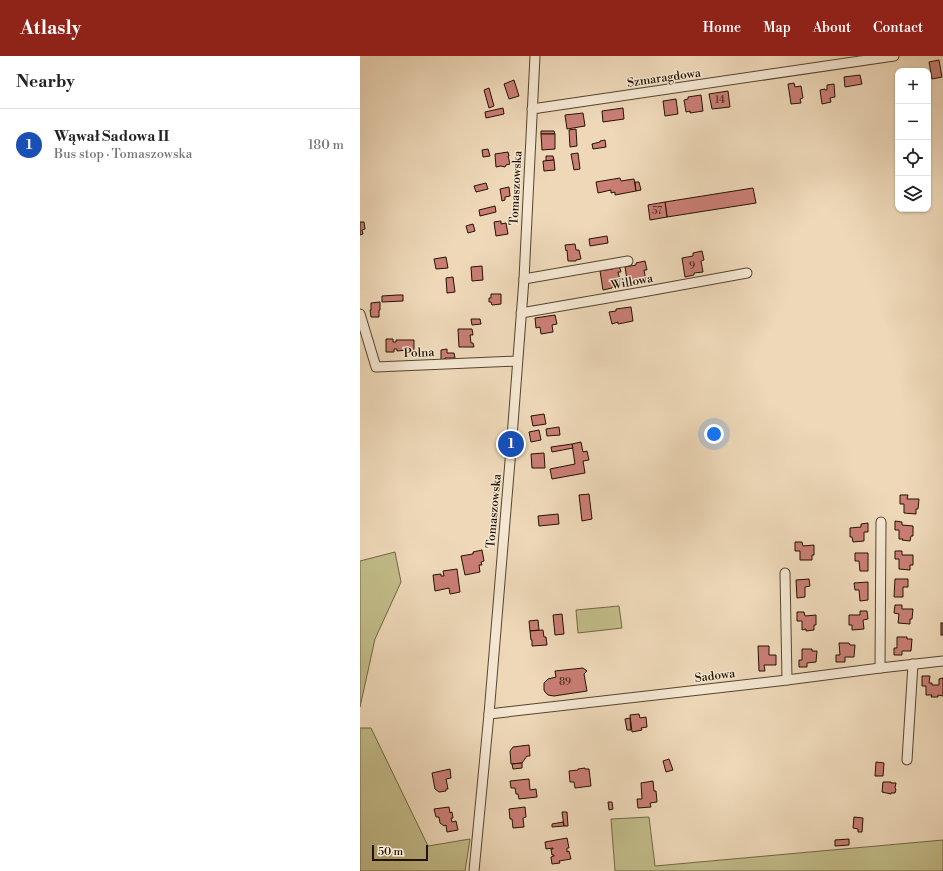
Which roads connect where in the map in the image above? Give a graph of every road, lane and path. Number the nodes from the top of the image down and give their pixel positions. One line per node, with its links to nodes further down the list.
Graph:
1 (535, 56): 3 (street, Tomaszowska)
2 (894, 56): 3 (street, Szmaragdowa)
3 (532, 109): 6 (street, Tomaszowska)
4 (628, 261): 6 (street)
5 (747, 273): 7 (street, Willowa)
6 (524, 278): 7 (street, Tomaszowska)
7 (521, 313): 9 (street, Tomaszowska)
8 (360, 314): 9 (street, Polna)
9 (517, 361): 16 (street, Tomaszowska)
10 (881, 522): 14 (street)
11 (785, 573): 15 (street)
12 (943, 661): 13 (street, Sadowa)
13 (913, 664): 14 (street, Sadowa); 17 (street)
14 (880, 668): 15 (street, Sadowa)
15 (787, 680): 16 (street, Sadowa)
16 (489, 714): 18 (street, Tomaszowska)
17 (907, 760)
18 (474, 871)

